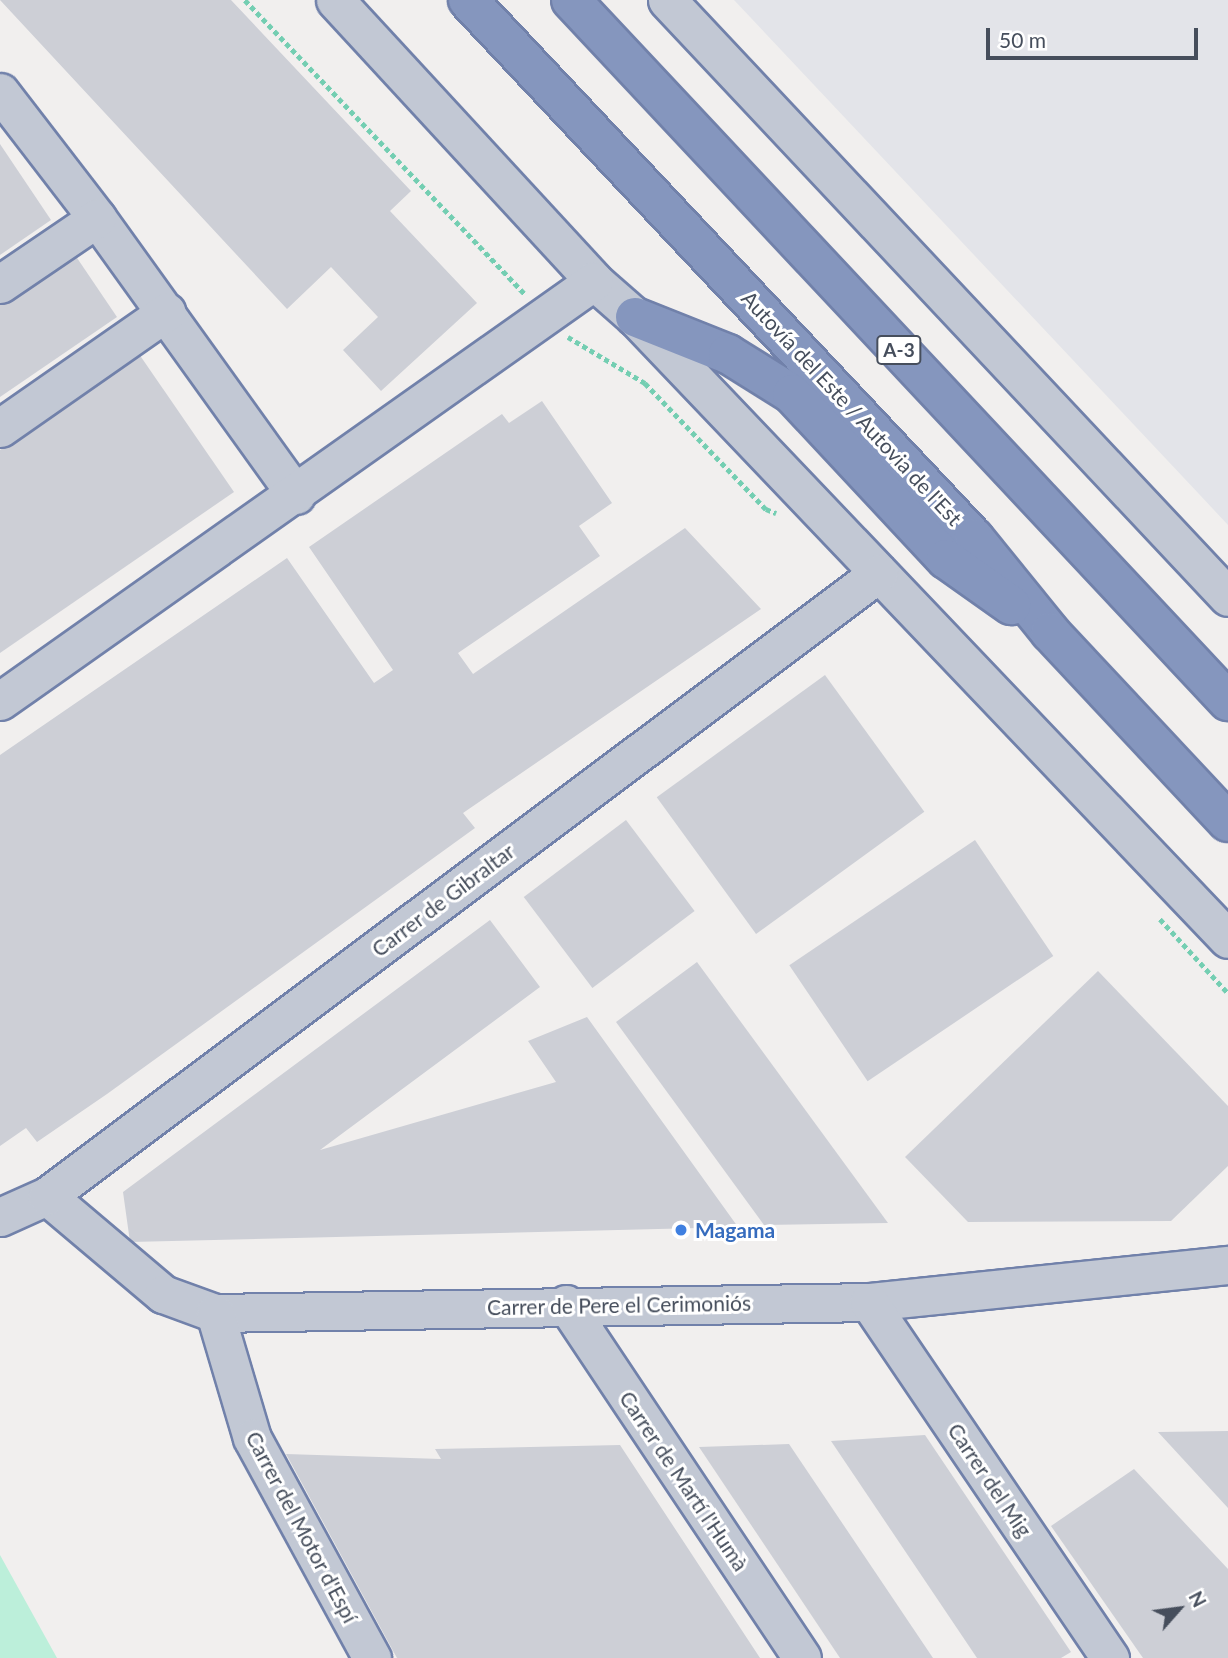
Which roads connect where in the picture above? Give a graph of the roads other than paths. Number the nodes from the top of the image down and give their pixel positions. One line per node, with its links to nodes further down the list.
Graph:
1 (335, 0): 7 (street)
2 (468, 0): 15 (highway, Autovía del Este / Autovia de l'Est)
3 (571, 0): 17 (highway, A-3)
4 (667, 0): 14 (street)
5 (0, 92): 6 (street)
6 (97, 218): 8 (street); 9 (street)
7 (594, 281): 10 (street); 12 (street)
8 (0, 284)
9 (166, 312): 11 (street); 12 (street)
10 (635, 317): 13 (street); 15 (highway)
11 (0, 428)
12 (296, 495): 16 (street)
13 (879, 573): 19 (street); 20 (street, Carrer de Gibraltar)
14 (1228, 597)
15 (1050, 632): 18 (highway, Autovía del Este / Autovia de l'Est)
16 (0, 701)
17 (1228, 701)
18 (1228, 822)
19 (1228, 939)
20 (47, 1196): 21 (street, Carrer de Gibraltar); 25 (street, Carrer de Pere el Cerimoniós)
21 (0, 1217)
22 (1228, 1265): 23 (street, Carrer de Pere el Cerimoniós)
23 (869, 1302): 24 (street, Carrer de Pere el Cerimoniós); 28 (street, Carrer del Mig)
24 (566, 1304): 25 (street, Carrer de Pere el Cerimoniós); 27 (street, Carrer de Martí l'Humà)
25 (215, 1312): 26 (street, Carrer del Motor d'Espí)
26 (372, 1658)
27 (802, 1658)
28 (1111, 1658)

